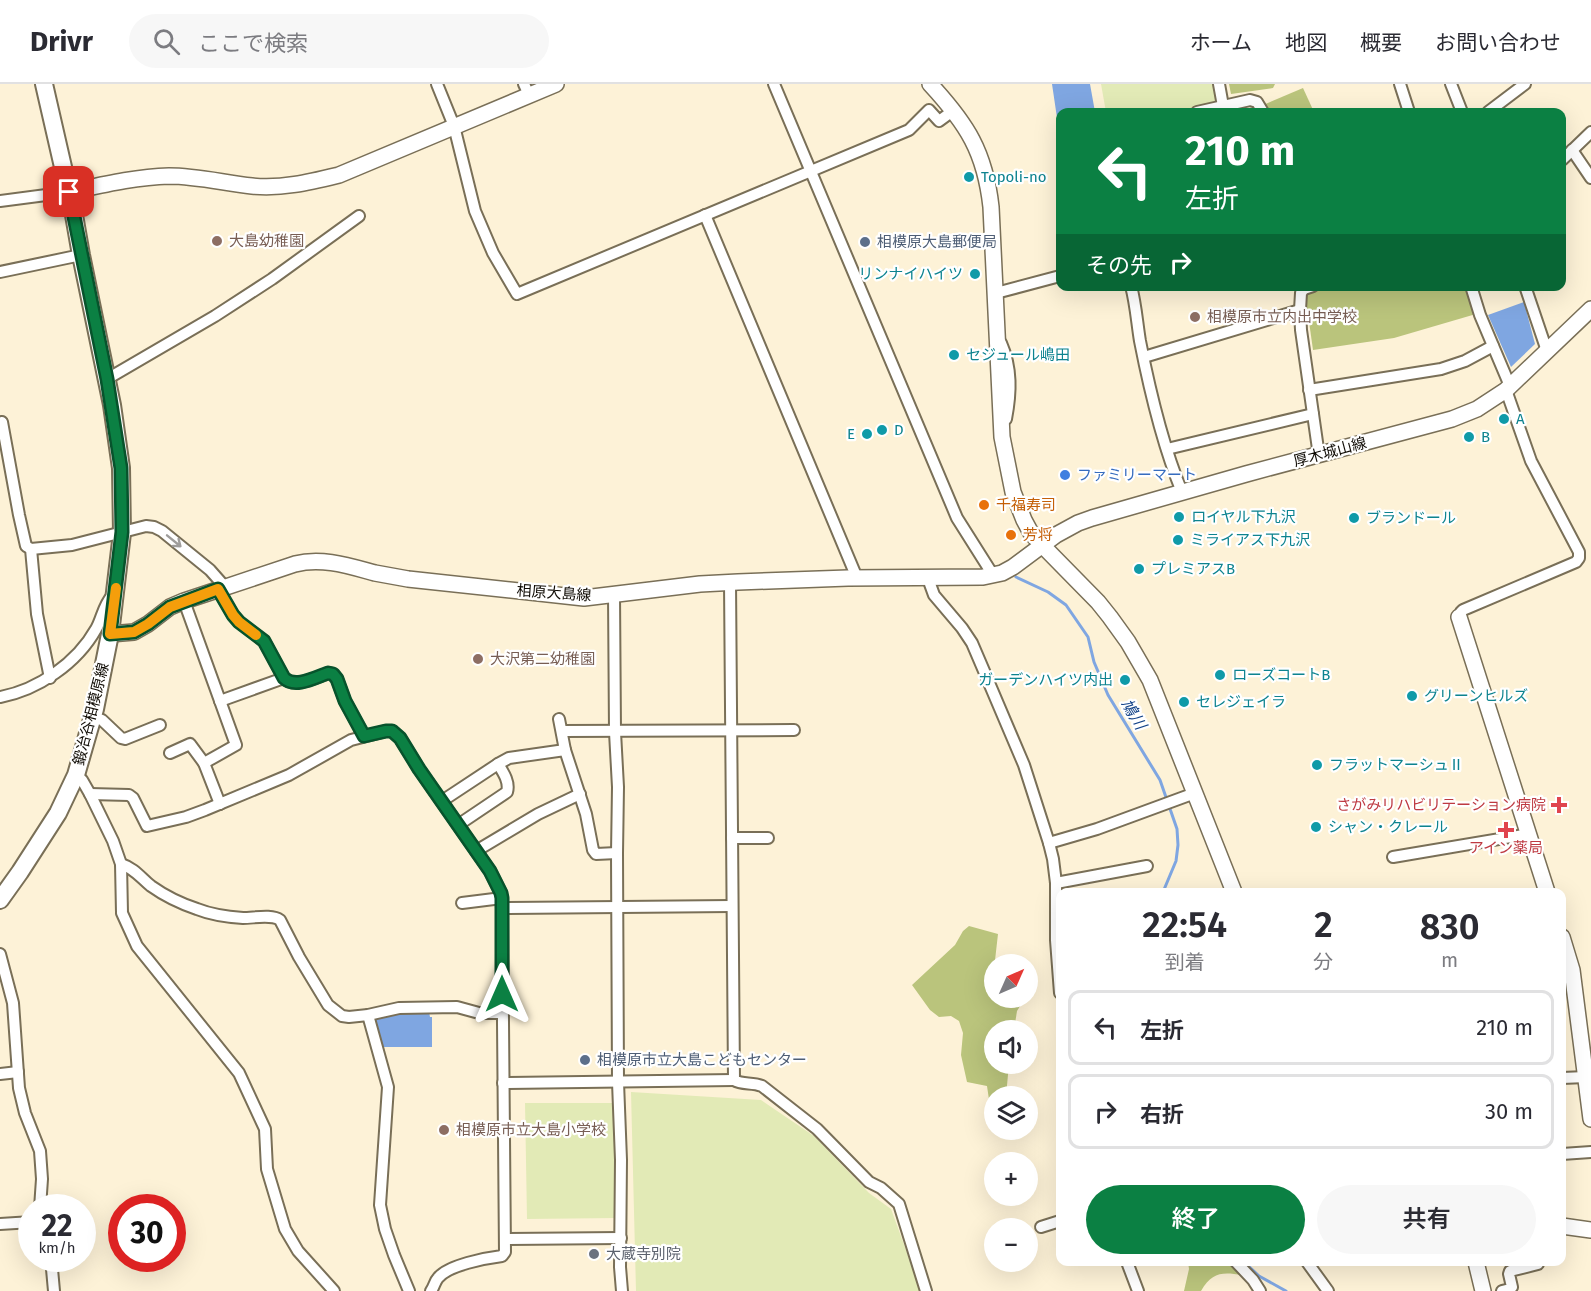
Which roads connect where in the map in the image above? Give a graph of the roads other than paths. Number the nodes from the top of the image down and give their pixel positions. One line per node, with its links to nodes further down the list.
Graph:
1 (44, 84): 25 (main road, 鍛冶谷相模原線)
2 (437, 84): 19 (street)
3 (556, 84): 11 (street)
4 (774, 84): 23 (street)
5 (930, 84): 18 (street)
6 (1219, 84): 12 (street)
7 (1400, 84): 15 (street)
8 (1451, 84): 16 (street)
9 (1525, 84): 10 (street)
10 (1513, 88): 17 (street)
11 (527, 90): 19 (street)
12 (1223, 106): 13 (street); 14 (street)
13 (1214, 108)
14 (1260, 108)
15 (1408, 108)
16 (1460, 108)
17 (1492, 108)
18 (954, 110): 23 (street); 36 (street)
19 (454, 126): 25 (street); 27 (street)
20 (1591, 132): 21 (street)
21 (1572, 150): 22 (street); 24 (street)
22 (1566, 156)
23 (812, 171): 27 (street); 53 (street)
24 (1590, 173)
25 (69, 192): 26 (street); 29 (main road, 鍛冶谷相模原線)
26 (0, 201)
27 (705, 215): 54 (street)
28 (359, 216): 42 (street)
29 (81, 255): 30 (street); 42 (main road, 鍛冶谷相模原線)
30 (0, 272)
31 (1056, 277): 36 (street)
32 (1133, 291): 41 (street)
33 (1302, 291): 38 (street)
34 (1473, 291): 39 (street)
35 (1527, 291): 40 (street)
36 (996, 293): 51 (street)
37 (1591, 309): 40 (street, 厚木城山線)
38 (1300, 310): 41 (street); 44 (street)
39 (1493, 346): 43 (street); 44 (street)
40 (1547, 351): 43 (street, 厚木城山線)
41 (1144, 357): 47 (street)
42 (107, 379): 50 (main road, 鍛冶谷相模原線)
43 (1508, 388): 48 (street, 厚木城山線); 61 (street)
44 (1309, 390): 45 (street)
45 (1313, 414): 47 (street); 48 (street)
46 (2, 422): 52 (street)
47 (1167, 449): 49 (street)
48 (1319, 456): 49 (street, 厚木城山線)
49 (1182, 492): 51 (street, 厚木城山線)
50 (122, 532): 52 (street); 57 (street, one-way to 57); 58 (main road, 鍛冶谷相模原線)
51 (1041, 545): 53 (street, 相原大島線); 80 (street)
52 (31, 549): 63 (street)
53 (993, 575): 55 (street, 相原大島線)
54 (857, 578): 55 (street, 相原大島線); 56 (street, 相原大島線)
55 (930, 579): 89 (street)
56 (730, 582): 59 (street, 相原大島線); 70 (street)
57 (221, 588): 59 (street, 相原大島線); 60 (street, 相原大島線); 64 (street)
58 (115, 594): 62 (main road, 鍛冶谷相模原線); 63 (street)
59 (614, 594): 73 (street)
60 (184, 601): 62 (street, 相原大島線); 66 (street)
61 (1459, 618): 86 (street)
62 (110, 634): 67 (main road, 鍛冶谷相模原線)
63 (50, 678): 65 (street)
64 (284, 678): 66 (street); 74 (street)
65 (0, 696)
66 (220, 700): 77 (street)
67 (93, 717): 69 (street); 79 (main road, 鍛冶谷相模原線)
68 (560, 719): 72 (street)
69 (160, 725)
70 (731, 730): 71 (street); 73 (street); 87 (street)
71 (794, 730)
72 (562, 731): 73 (street); 75 (street)
73 (615, 732): 91 (street)
74 (364, 736): 83 (street); 84 (street)
75 (565, 750): 78 (street); 82 (street)
76 (170, 753): 77 (street)
77 (204, 763): 84 (street)
78 (498, 764): 83 (street); 85 (street)
79 (76, 775): 81 (street); 100 (main road, 鍛冶谷相模原線)
80 (1195, 793): 89 (street); 98 (street)
81 (90, 794): 84 (street); 93 (street)
82 (580, 794): 90 (street); 91 (street)
83 (442, 801): 85 (street)
84 (220, 804)
85 (458, 825): 90 (street)
86 (1529, 834): 92 (street); 99 (street)
87 (732, 838): 88 (street); 103 (street)
88 (768, 838)
89 (1049, 843): 95 (street)
90 (476, 851): 102 (street)
91 (617, 853): 104 (street)
92 (1393, 857)
93 (121, 864): 109 (street); 136 (street)
94 (1147, 866): 95 (street)
95 (1056, 883): 97 (street)
96 (1056, 888): 105 (street)
97 (1056, 888)
98 (1232, 888)
99 (1546, 888)
100 (0, 900)
101 (462, 903): 102 (street)
102 (502, 903): 104 (street); 108 (street)
103 (732, 906): 104 (street); 114 (street)
104 (617, 908): 115 (street)
105 (1056, 940)
106 (1566, 950): 112 (street)
107 (0, 954): 110 (street)
108 (502, 1013): 109 (street); 116 (street)
109 (368, 1015): 137 (street)
110 (18, 1072): 111 (street); 120 (street)
111 (0, 1074)
112 (1586, 1077): 113 (street); 117 (street)
113 (1566, 1078)
114 (734, 1080): 115 (street); 140 (street)
115 (618, 1082): 116 (street); 127 (street)
116 (503, 1083): 128 (street)
117 (1591, 1119)
118 (1591, 1152): 119 (street)
119 (1566, 1154)
120 (41, 1194)
121 (1056, 1222): 124 (street)
122 (18, 1223): 123 (street)
123 (0, 1224)
124 (1041, 1227)
125 (1566, 1227): 126 (street)
126 (1591, 1230)
127 (621, 1238): 128 (street); 139 (street)
128 (505, 1239): 138 (street)
129 (1129, 1266): 141 (street)
130 (1240, 1266): 142 (street)
131 (1310, 1266): 143 (street)
132 (1477, 1266): 144 (street)
133 (1530, 1266): 145 (street)
134 (52, 1272): 135 (street)
135 (54, 1291)
136 (334, 1291)
137 (409, 1291)
138 (431, 1291)
139 (622, 1291)
140 (926, 1291)
141 (1138, 1291)
142 (1260, 1291)
143 (1328, 1291)
144 (1483, 1291)
145 (1502, 1291)

